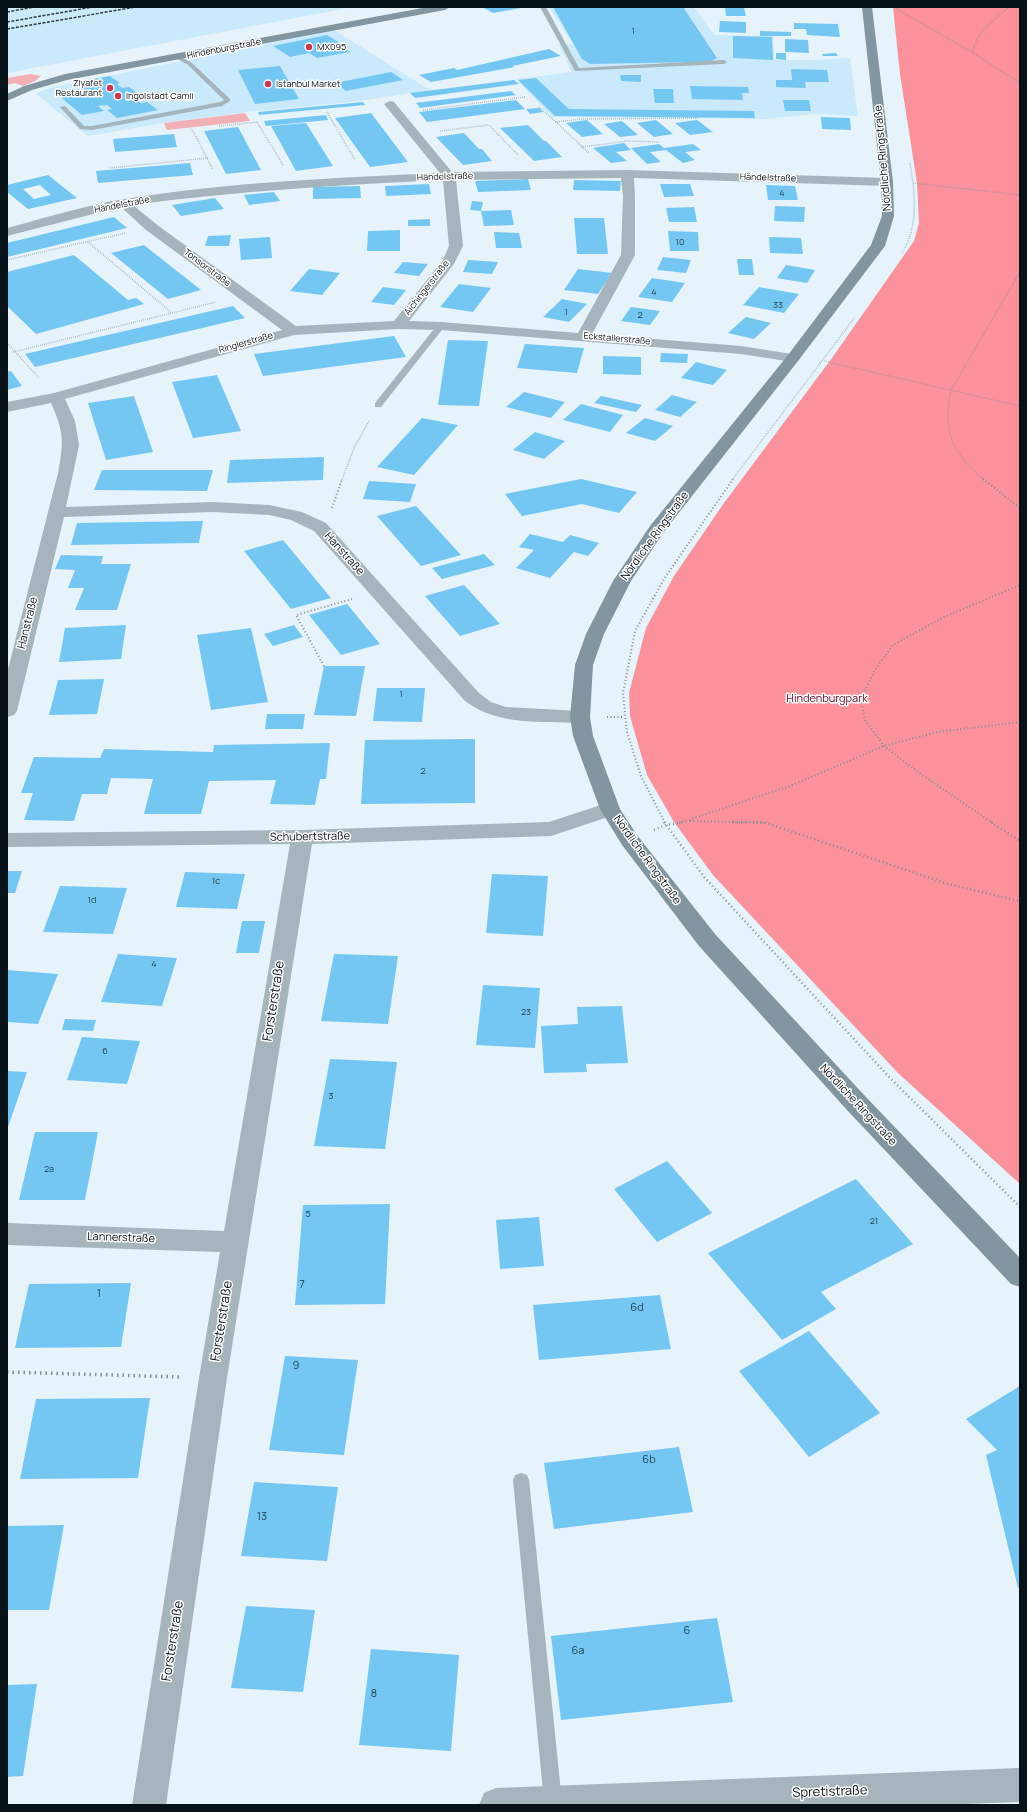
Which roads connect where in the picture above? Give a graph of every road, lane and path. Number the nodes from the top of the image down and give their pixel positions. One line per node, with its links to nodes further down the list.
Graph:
1 (445, 7): 7 (main road, Hindenburgstraße)
2 (543, 7): 8 (lane)
3 (867, 7): 34 (main road, Nördliche Ringstraße)
4 (893, 7): 6 (path)
5 (1009, 7): 6 (path)
6 (973, 53): 9 (path)
7 (178, 57): 11 (main road, Hindenburgstraße); 13 (lane)
8 (724, 62)
9 (1020, 83)
10 (525, 97): 15 (path)
11 (7, 98)
12 (390, 104): 33 (street)
13 (63, 107)
14 (539, 107): 18 (path)
15 (422, 110)
16 (327, 112): 27 (path)
17 (699, 118): 18 (path)
18 (556, 122): 23 (path)
19 (214, 126): 31 (path)
20 (185, 129): 25 (path)
21 (438, 131): 26 (path)
22 (660, 142): 23 (path)
23 (581, 146): 24 (path)
24 (591, 155)
25 (208, 158): 29 (path); 30 (path)
26 (521, 158)
27 (355, 160)
28 (910, 160): 35 (path)
29 (110, 168)
30 (214, 170)
31 (287, 171)
32 (627, 174): 33 (street, Händelstraße); 34 (street, Händelstraße); 50 (street)
33 (448, 176): 37 (street, Händelstraße); 47 (street, Aichingerstraße)
34 (887, 182): 35 (path); 53 (main road, Nördliche Ringstraße)
35 (913, 183): 36 (path); 41 (path)
36 (1020, 196)
37 (122, 203): 38 (street, Tonsorstraße); 39 (street, Händelstraße)
38 (151, 227): 40 (path); 44 (street, Tonsorstraße)
39 (7, 232)
40 (88, 242): 42 (path); 45 (path)
41 (901, 254)
42 (7, 260)
43 (1020, 272): 55 (path)
44 (244, 296): 45 (path); 49 (street, Tonsorstraße)
45 (172, 313): 52 (path)
46 (856, 315): 54 (path)
47 (398, 325): 48 (street, Ringlerstraße); 49 (street, Ringlerstraße)
48 (441, 326): 50 (street, Eckstallerstraße); 57 (lane)
49 (293, 331): 56 (street, Ringlerstraße)
50 (583, 336): 53 (street, Eckstallerstraße)
51 (7, 343): 52 (path)
52 (13, 352): 56 (path)
53 (793, 358): 54 (path); 68 (main road, Nördliche Ringstraße)
54 (824, 361): 55 (path); 73 (path)
55 (951, 390): 58 (path); 61 (path)
56 (56, 397): 59 (street, Ringlerstraße); 60 (street, Ringlerstraße); 62 (street, Hanstraße)
57 (378, 405): 63 (path)
58 (1020, 406)
59 (7, 407)
60 (7, 413)
61 (1020, 508)
62 (55, 512): 63 (street, Hanstraße); 67 (street, Hanstraße)
63 (320, 527): 65 (street, Hanstraße)
64 (1020, 585): 70 (path)
65 (378, 592): 66 (path); 68 (street, Hanstraße)
66 (324, 666)
67 (7, 711)
68 (580, 717): 71 (main road, Nördliche Ringstraße)
69 (1020, 722): 70 (path)
70 (884, 746): 72 (path); 77 (path)
71 (610, 809): 74 (street, Schubertstraße); 76 (main road, Nördliche Ringstraße)
72 (688, 821): 73 (path); 78 (path)
73 (666, 825): 76 (path); 79 (path)
74 (302, 837): 75 (street, Schubertstraße); 81 (street, Forsterstraße)
75 (7, 840)
76 (630, 840): 82 (main road, Nördliche Ringstraße)
77 (1020, 841)
78 (1020, 900)
79 (1020, 1207)
80 (7, 1234): 81 (street, Lannerstraße)
81 (234, 1242): 84 (street, Forsterstraße)
82 (1020, 1276)
83 (7, 1372): 84 (path)
84 (213, 1378): 89 (street, Forsterstraße)
85 (521, 1480): 88 (lane)
86 (1020, 1785): 87 (street, Spretistraße)
87 (928, 1797): 88 (street, Spretistraße)
88 (553, 1803): 90 (street, Spretistraße)
89 (148, 1805)
90 (496, 1805)

